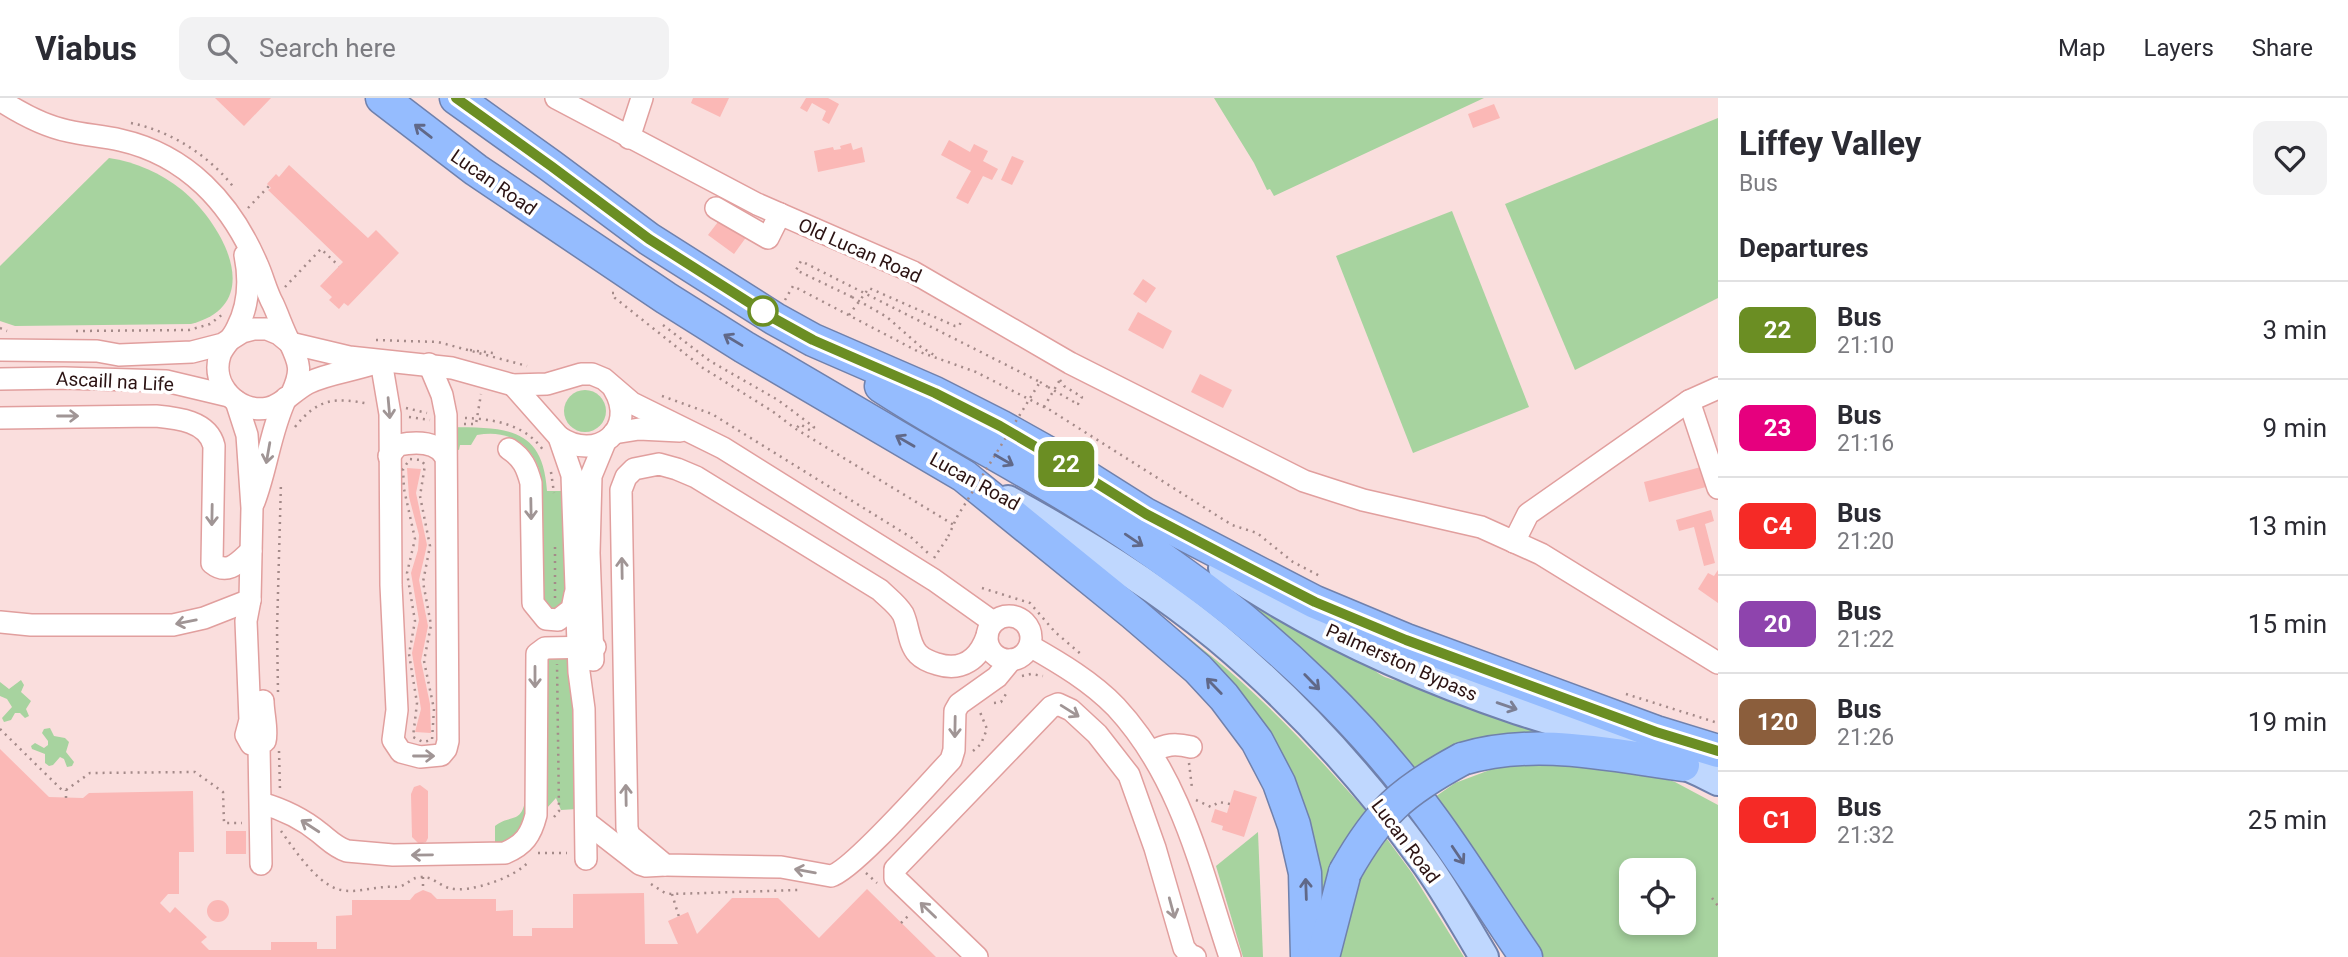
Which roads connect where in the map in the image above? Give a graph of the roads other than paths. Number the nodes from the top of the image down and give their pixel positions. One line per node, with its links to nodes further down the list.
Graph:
1 (382, 98): 31 (highway, Lucan Road, one-way to 1)
2 (456, 98): 11 (highway)
3 (556, 98): 6 (street, Old Lucan Road)
4 (642, 98): 6 (street)
5 (0, 100): 9 (street)
6 (629, 138): 8 (street, Old Lucan Road)
7 (716, 208): 8 (street)
8 (780, 214): 35 (street, Old Lucan Road)
9 (241, 233): 10 (street); 12 (street)
10 (230, 340): 12 (street); 13 (street, Ascaill na Life); 22 (street)
11 (813, 340): 34 (highway); 61 (highway, one-way to 61)
12 (289, 342): 14 (street); 21 (street)
13 (0, 350)
14 (381, 361): 15 (street); 21 (street); 30 (street, one-way to 30)
15 (429, 364): 18 (street); 29 (street)
16 (0, 379): 22 (street, Ascaill na Life)
17 (565, 379): 18 (street); 19 (street); 26 (street)
18 (513, 385): 26 (street)
19 (613, 387): 25 (street); 27 (street)
20 (1718, 388): 23 (street)
21 (289, 395): 22 (street); 33 (street, one-way to 33)
22 (232, 398): 33 (street)
23 (1689, 401): 32 (street); 35 (street)
24 (0, 418): 36 (street, one-way to 36)
25 (692, 431): 27 (street); 40 (street)
26 (556, 432): 27 (street); 37 (street)
27 (610, 437): 42 (street)
28 (509, 449): 37 (street, one-way to 37)
29 (445, 456): 30 (street); 30 (street, one-way to 29)
30 (396, 463)
31 (964, 476): 58 (highway, one-way to 31); 60 (main road, Lucan Road)
32 (1718, 488)
33 (252, 508): 36 (street)
34 (1146, 514): 46 (highway); 48 (main road, Palmerston Bypass, one-way to 48)
35 (1514, 542): 44 (street, Old Lucan Road)
36 (251, 551): 38 (street)
37 (576, 593): 42 (street)
38 (250, 600): 39 (street, one-way to 39); 50 (street)
39 (0, 622)
40 (990, 629): 41 (street); 43 (street); 54 (street, one-way to 40)
41 (1030, 646): 43 (street); 47 (street)
42 (587, 647): 50 (street, one-way to 50); 51 (street)
43 (1010, 660): 54 (street, one-way to 54)
44 (1718, 663)
45 (1189, 747): 47 (street)
46 (1718, 751)
47 (1151, 752): 55 (street)
48 (1683, 765): 49 (main road, Palmerston Bypass); 59 (highway, bridge)
49 (1718, 781)
50 (270, 805): 53 (street)
51 (586, 822): 52 (street); 54 (street)
52 (586, 856)
53 (261, 864)
54 (665, 865)
55 (1223, 956)
56 (977, 957): 57 (street, one-way to 57)
57 (1195, 957)
58 (1307, 957)
59 (1323, 957)
60 (1484, 957)
61 (1526, 957)

